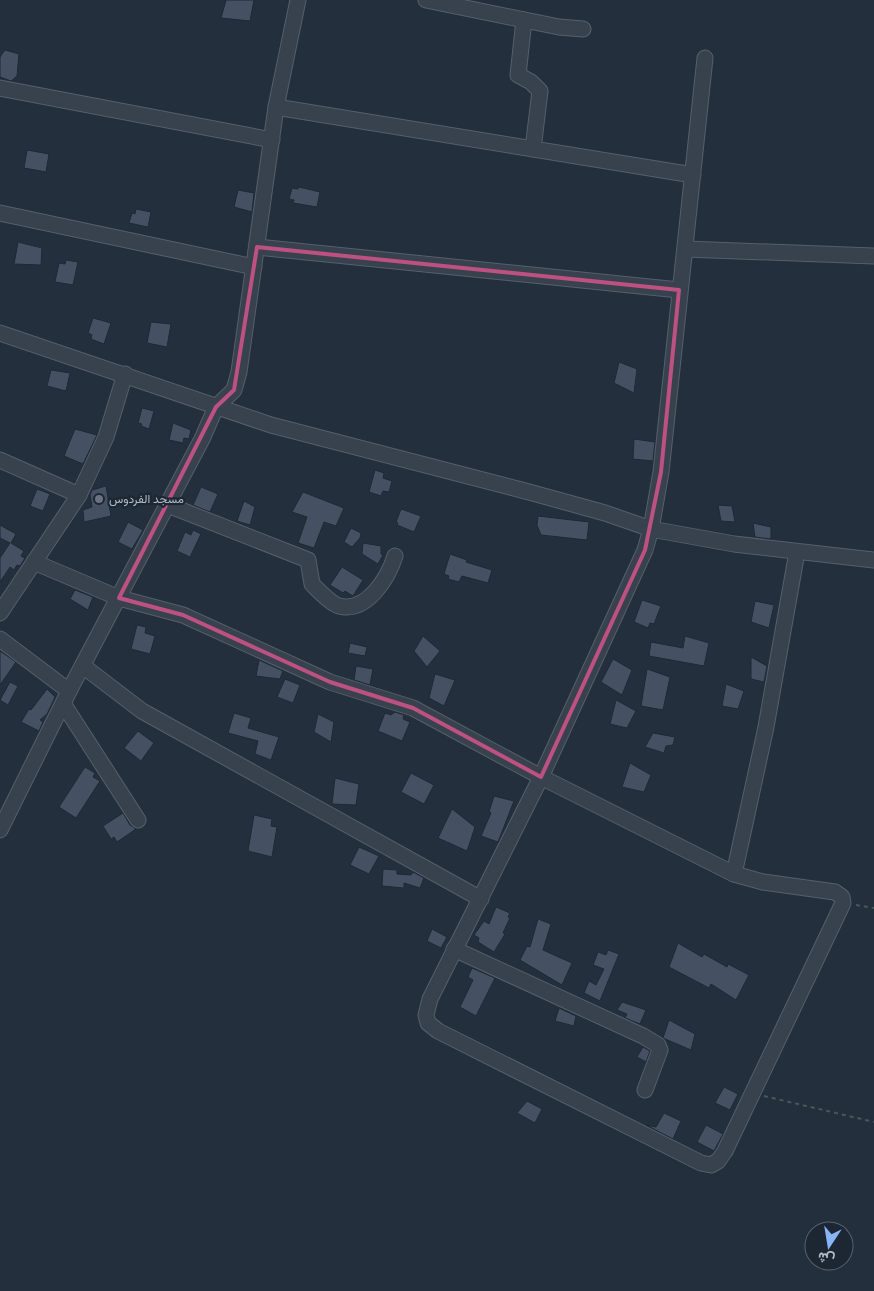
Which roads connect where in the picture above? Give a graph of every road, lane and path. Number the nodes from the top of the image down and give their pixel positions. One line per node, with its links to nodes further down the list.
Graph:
1 (298, 0): 8 (street)
2 (426, 0): 3 (street)
3 (461, 3): 4 (street)
4 (524, 20): 5 (street); 10 (street)
5 (584, 29)
6 (705, 58): 11 (street)
7 (0, 88): 9 (street)
8 (276, 107): 9 (street); 10 (street)
9 (272, 140): 13 (street)
10 (533, 149): 11 (street)
11 (693, 175): 14 (street)
12 (0, 213): 16 (street)
13 (257, 248): 16 (street); 17 (street)
14 (686, 249): 15 (street); 17 (street)
15 (874, 256)
16 (254, 266): 20 (street)
17 (679, 290): 24 (street)
18 (0, 333): 19 (street)
19 (125, 374): 20 (street); 22 (street)
20 (216, 408): 23 (street); 24 (street)
21 (0, 460): 22 (street)
22 (79, 495): 28 (street)
23 (168, 505): 26 (street); 29 (street)
24 (651, 529): 25 (street); 34 (street)
25 (796, 552): 27 (street); 37 (street)
26 (395, 556)
27 (874, 560)
28 (34, 562): 29 (street); 30 (street)
29 (119, 598): 32 (street); 34 (street)
30 (0, 613)
31 (0, 639): 33 (street)
32 (83, 666): 33 (street); 38 (street)
33 (67, 698): 35 (street); 36 (street)
34 (542, 777): 37 (street); 38 (street)
35 (138, 820)
36 (0, 830)
37 (734, 874): 39 (street)
38 (481, 899): 41 (street)
39 (844, 903): 40 (path); 43 (street)
40 (874, 908)
41 (454, 949): 42 (street); 43 (street)
42 (646, 1090)
43 (752, 1093): 44 (path)
44 (874, 1122)

